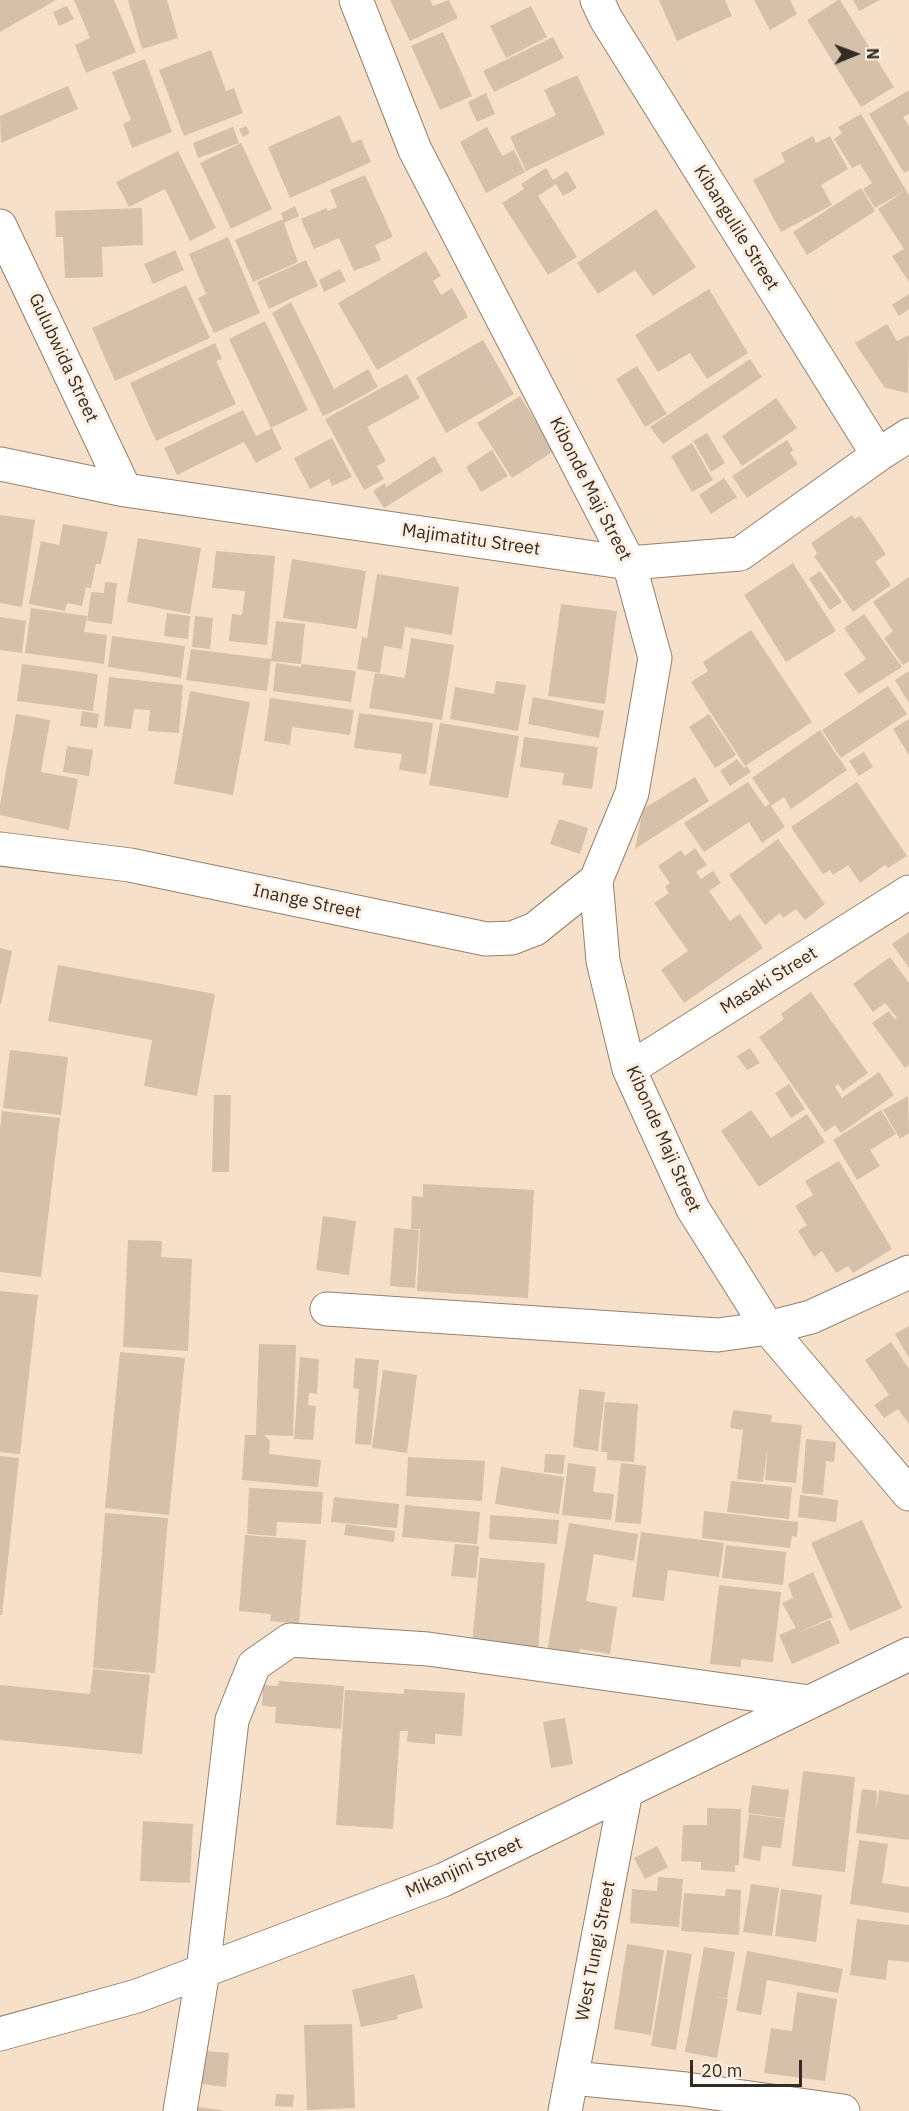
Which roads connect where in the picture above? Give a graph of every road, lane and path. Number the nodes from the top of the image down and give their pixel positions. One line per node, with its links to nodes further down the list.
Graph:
1 (356, 0): 8 (street, Kibonde Maji Street)
2 (597, 0): 5 (street, Kibangulile Street)
3 (0, 225): 7 (street, Gulubwida Street)
4 (909, 435): 5 (street, Majimatitu Street)
5 (878, 455): 8 (street, Majimatitu Street)
6 (0, 464): 7 (street, Majimatitu Street)
7 (125, 490): 8 (street, Majimatitu Street)
8 (629, 562): 10 (street, Kibonde Maji Street)
9 (0, 849): 10 (street, Inange Street)
10 (596, 880): 12 (street, Kibonde Maji Street)
11 (909, 892): 12 (street, Masaki Street)
12 (629, 1069): 15 (street, Kibonde Maji Street)
13 (909, 1272): 15 (street)
14 (327, 1309): 15 (street)
15 (768, 1328): 16 (street, Kibonde Maji Street)
16 (909, 1494)
17 (909, 1654): 18 (street, Mikanjini Street)
18 (810, 1702): 19 (street, Mikanjini Street); 20 (street)
19 (626, 1791): 20 (street, Mikanjini Street); 22 (street, West Tungi Street)
20 (203, 1971): 21 (street, Mikanjini Street); 23 (street)
21 (0, 2034)
22 (572, 2078): 24 (street, West Tungi Street); 25 (street)
23 (180, 2111)
24 (565, 2111)
25 (843, 2111)

